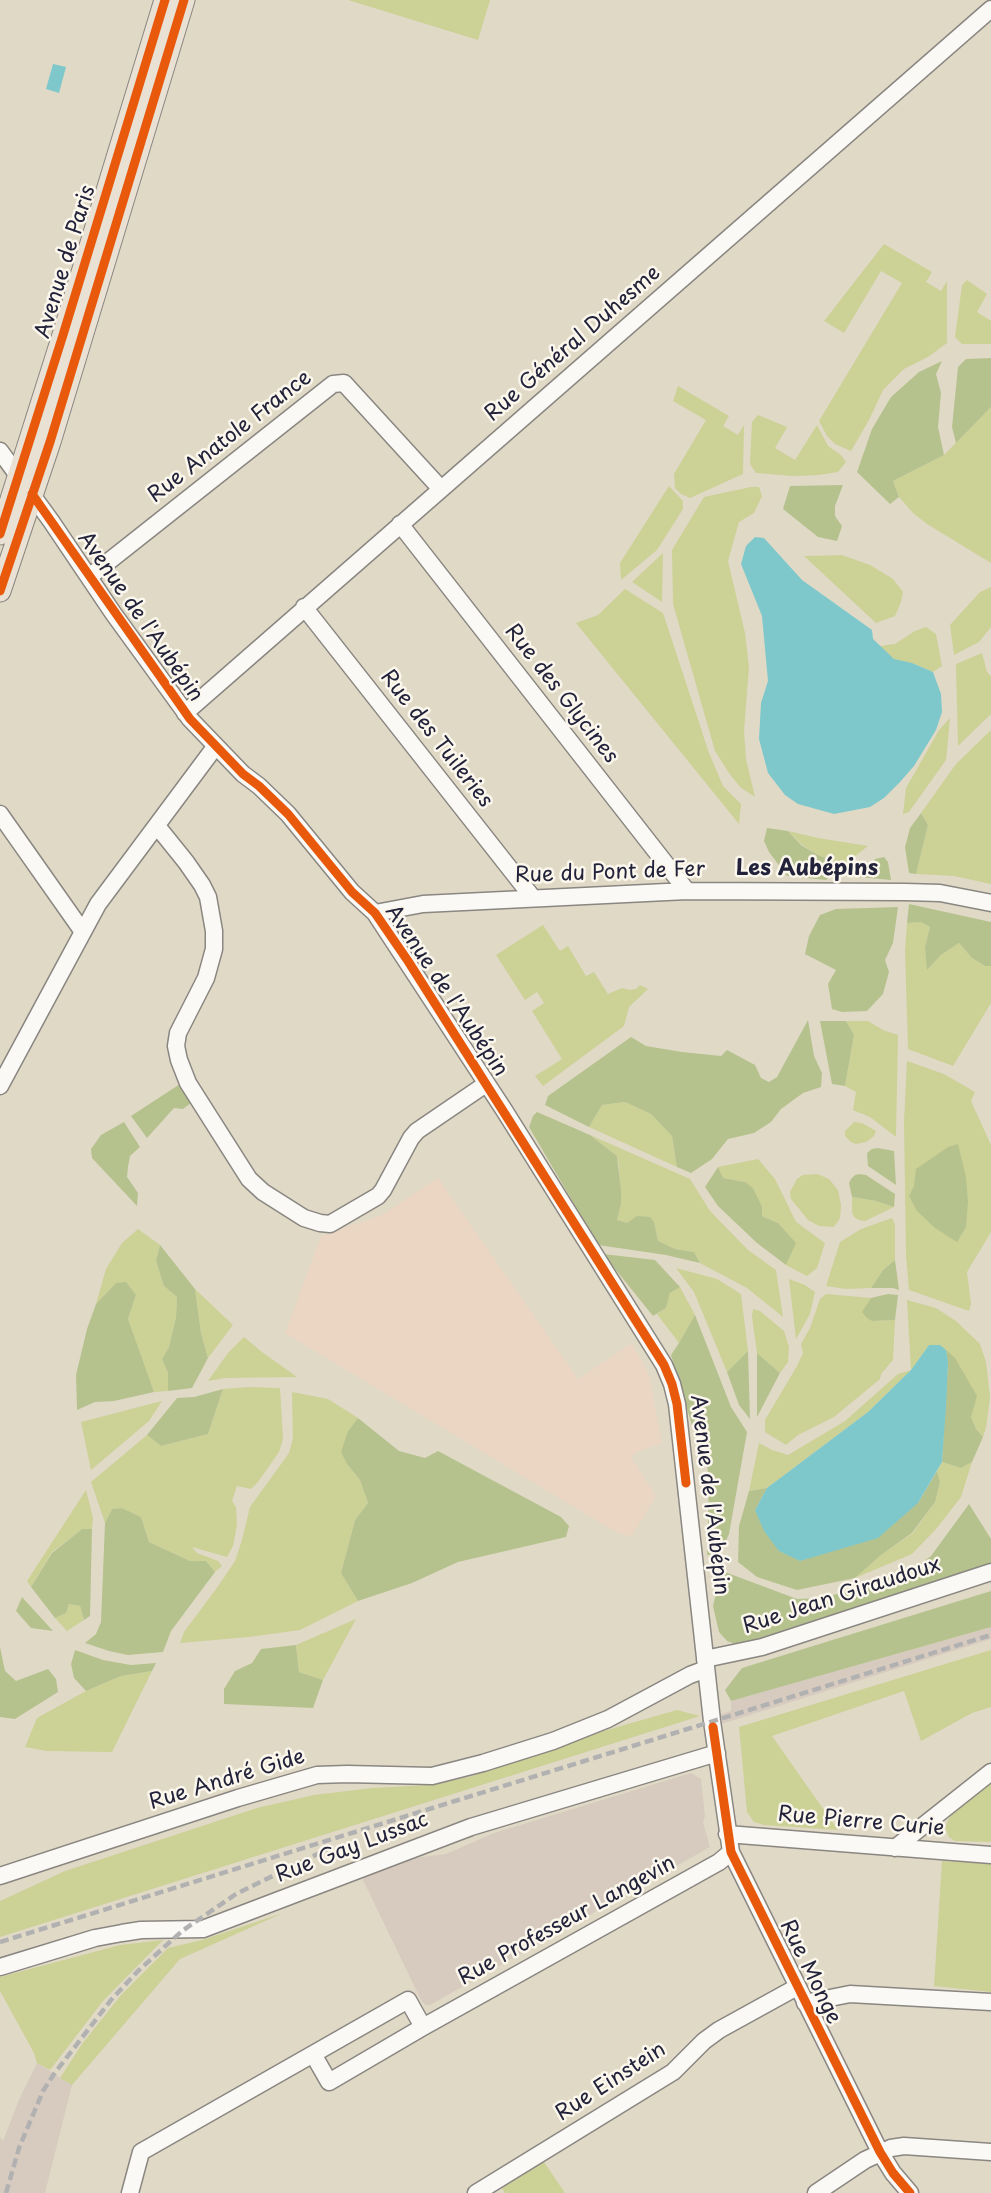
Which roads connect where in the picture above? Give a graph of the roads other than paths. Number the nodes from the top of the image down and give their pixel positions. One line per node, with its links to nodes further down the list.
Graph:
1 (165, 0): 5 (main road, Avenue de Paris)
2 (184, 0): 5 (main road, Avenue de Paris)
3 (991, 9): 6 (street, Rue Général Duhesme)
4 (0, 451): 5 (street, Avenue de l'Aubépin)
5 (25, 485): 8 (main road, Avenue de Paris); 9 (street, Avenue de l'Aubépin); 10 (main road, Avenue de Paris)
6 (441, 489): 7 (street, Rue Général Duhesme); 9 (street, Rue Anatole France)
7 (400, 524): 11 (street, Rue Général Duhesme); 16 (street, Rue des Glycines)
8 (0, 534)
9 (89, 577): 12 (street, Avenue de l'Aubépin)
10 (0, 591)
11 (304, 608): 12 (street, Rue Général Duhesme); 17 (street, Rue des Tuileries)
12 (185, 713): 13 (street, Avenue de l'Aubépin)
13 (215, 747): 15 (street); 19 (street, Avenue de l'Aubépin)
14 (0, 814): 20 (street)
15 (157, 826): 20 (street); 21 (street)
16 (687, 891): 17 (street, Rue du Pont de Fer); 18 (street, Rue du Pont de Fer)
17 (533, 898): 19 (street, Rue du Pont de Fer)
18 (991, 903)
19 (375, 913): 21 (street, Avenue de l'Aubépin)
20 (83, 932): 22 (street)
21 (486, 1084): 24 (street, Avenue de l'Aubépin)
22 (0, 1086)
23 (991, 1572): 24 (street, Rue Jean Giraudoux)
24 (706, 1664): 25 (street, Avenue de l'Aubépin); 31 (street, Rue André Gide)
25 (717, 1753): 27 (street, Rue Monge); 32 (street, Rue Gay Lussac)
26 (991, 1772): 28 (street)
27 (727, 1834): 28 (street, Rue Pierre Curie); 29 (street, Rue Monge)
28 (895, 1848): 30 (street, Rue Pierre Curie)
29 (731, 1852): 33 (street, Rue Monge); 36 (street, Rue Professeur Langevin)
30 (991, 1855)
31 (0, 1876)
32 (0, 1967)
33 (797, 1987): 35 (street, Rue Monge); 41 (street, Rue Einstein)
34 (991, 2002): 35 (street)
35 (806, 2003): 38 (street, Rue Monge)
36 (423, 2027): 37 (street); 37 (street, Rue Professeur Langevin)
37 (313, 2054): 40 (street)
38 (880, 2152): 39 (street); 42 (street); 43 (street, Rue Monge)
39 (991, 2152)
40 (130, 2193)
41 (476, 2193)
42 (816, 2193)
43 (910, 2193)

